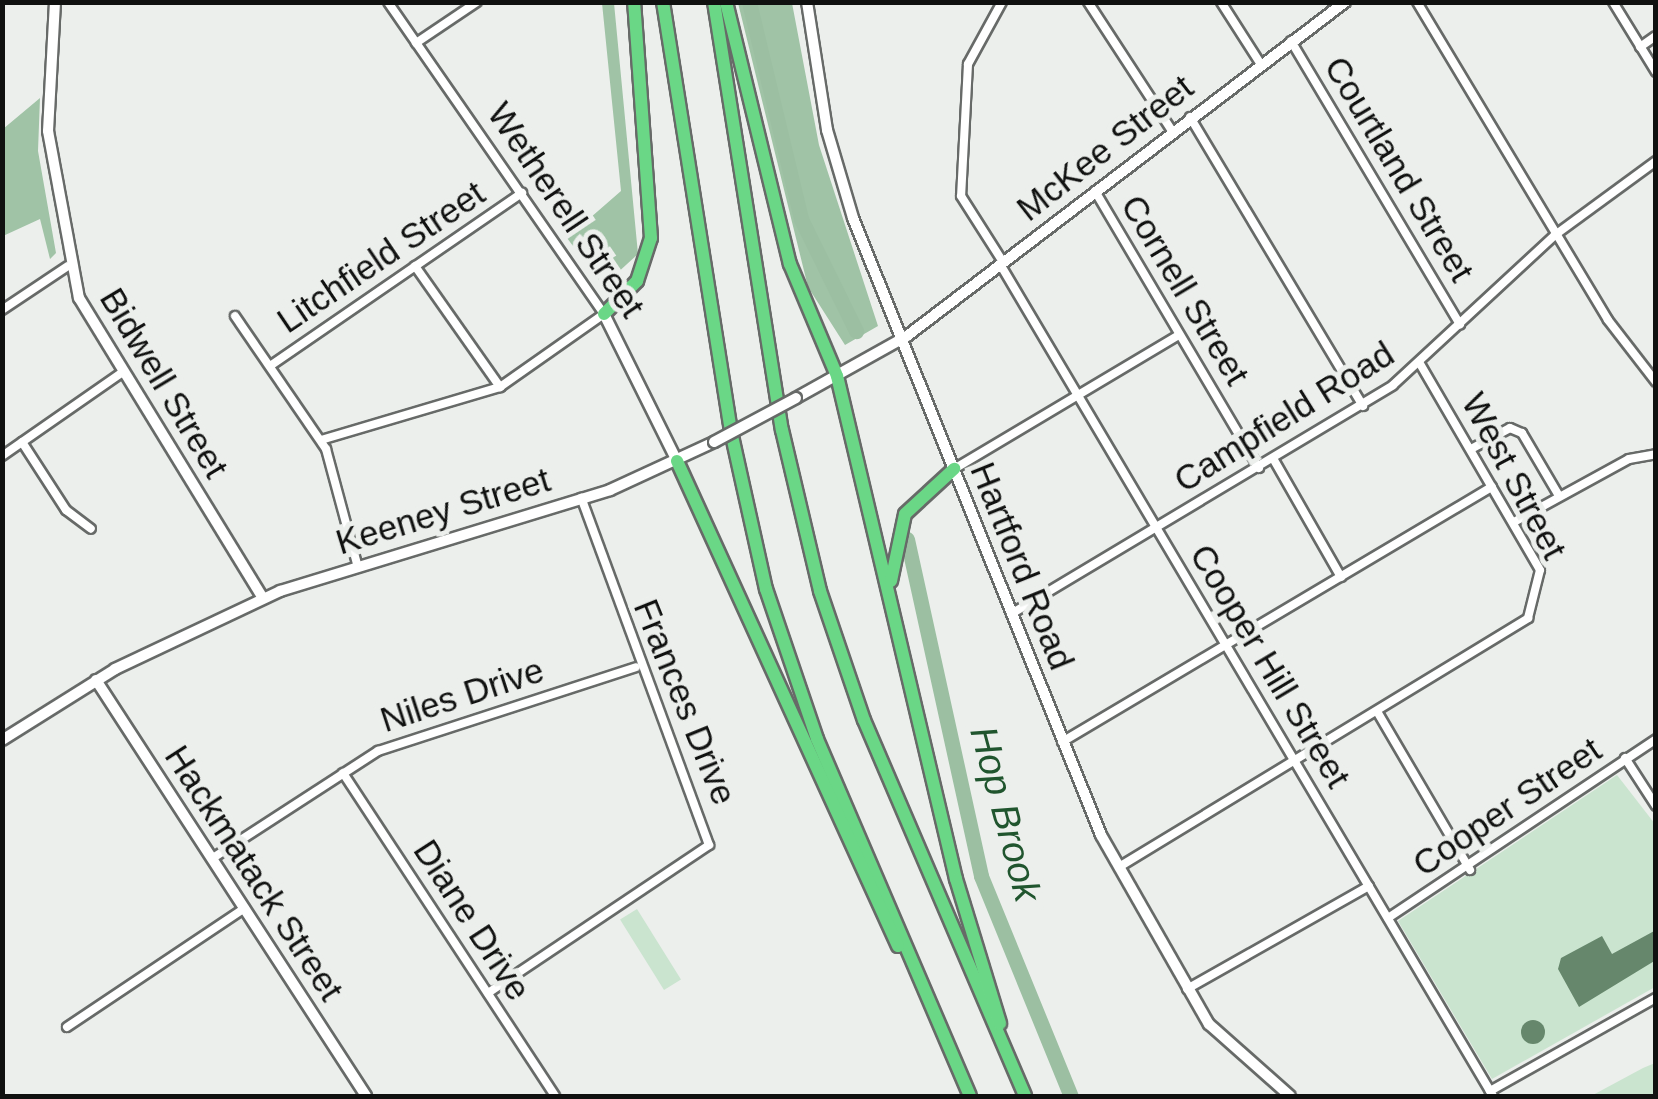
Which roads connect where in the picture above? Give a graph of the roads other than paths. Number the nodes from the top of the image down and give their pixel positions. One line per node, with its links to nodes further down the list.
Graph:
1 (55, 2): 28 (main road, Bidwell Street)
2 (388, 2): 17 (street, Wetherell Street)
3 (477, 2): 17 (street)
4 (634, 2): 31 (highway)
5 (663, 2): 81 (highway)
6 (714, 2): 86 (highway)
7 (726, 2): 39 (highway)
8 (806, 2): 35 (main road, Hartford Road)
9 (1002, 2): 27 (street, Cooper Hill Street)
10 (1088, 2): 22 (street)
11 (1221, 2): 19 (street)
12 (1345, 2): 16 (main road, McKee Street)
13 (1417, 2): 26 (street)
14 (1613, 2): 18 (street)
15 (1656, 36): 18 (street)
16 (1291, 41): 19 (main road, McKee Street); 33 (street, Courtland Street)
17 (416, 42): 25 (street, Wetherell Street)
18 (1640, 47): 20 (street)
19 (1260, 63): 21 (main road, McKee Street)
20 (1656, 72)
21 (1190, 117): 22 (main road, McKee Street); 43 (street)
22 (1172, 131): 24 (main road, McKee Street)
23 (1656, 161): 26 (street, Campfield Road)
24 (1095, 191): 27 (main road, McKee Street); 34 (street, Cornell Street)
25 (522, 193): 29 (street, Litchfield Street); 31 (street, Wetherell Street)
26 (1555, 235): 33 (street, Campfield Road); 40 (street)
27 (1002, 263): 35 (main road, McKee Street); 42 (street, Cooper Hill Street)
28 (68, 266): 30 (street); 38 (main road, Bidwell Street)
29 (415, 266): 37 (street, Litchfield Street); 41 (street)
30 (2, 310)
31 (604, 314): 41 (street); 50 (main road, Wetherell Street)
32 (236, 316): 37 (street)
33 (1460, 325): 36 (street, Campfield Road)
34 (1179, 335): 42 (street); 51 (street, Cornell Street)
35 (902, 340): 39 (main road, Keeney Street); 52 (main road, Hartford Road)
36 (1420, 364): 43 (street, Campfield Road); 46 (street, West Street)
37 (270, 366): 44 (street)
38 (120, 374): 45 (street); 61 (main road, Bidwell Street)
39 (836, 376): 50 (main road, Keeney Street, bridge); 63 (highway)
40 (1656, 382)
41 (500, 387): 44 (street)
42 (1077, 396): 52 (street); 57 (street, Cooper Hill Street)
43 (1362, 406): 49 (street, Campfield Road)
44 (322, 440): 59 (street)
45 (22, 442): 48 (street); 58 (street)
46 (1471, 450): 53 (street, West Street); 54 (street)
47 (1656, 454): 54 (street)
48 (2, 456)
49 (1274, 460): 51 (street, Campfield Road); 60 (street)
50 (678, 461): 55 (main road, Keeney Street); 81 (highway)
51 (1260, 468): 57 (street, Campfield Road)
52 (954, 469): 62 (main road, Hartford Road); 63 (highway)
53 (1492, 487): 56 (street, West Street); 60 (street)
54 (1558, 494): 56 (street)
55 (581, 498): 59 (main road, Keeney Street); 65 (street, Frances Drive)
56 (1514, 522): 67 (street, West Street)
57 (1157, 529): 62 (street, Campfield Road); 64 (street, Cooper Hill Street)
58 (91, 530)
59 (358, 564): 61 (main road, Keeney Street)
60 (1341, 577): 64 (street)
61 (263, 598): 66 (main road, Keeney Street)
62 (1011, 614): 70 (main road, Hartford Road)
63 (898, 638): 86 (highway)
64 (1226, 645): 70 (street); 72 (street, Cooper Hill Street)
65 (636, 668): 73 (street, Niles Drive); 83 (street, Frances Drive)
66 (96, 680): 69 (main road, Keeney Street); 75 (main road, Hackmatack Street)
67 (1378, 713): 72 (street, West Street); 77 (street)
68 (1656, 739): 71 (street, Cooper Street)
69 (2, 740)
70 (1062, 742): 76 (main road, Hartford Road)
71 (1625, 758): 74 (street); 77 (street, Cooper Street)
72 (1295, 762): 76 (street, West Street); 78 (street, Cooper Hill Street)
73 (343, 773): 75 (street, Niles Drive); 83 (street, Diane Drive)
74 (1656, 806)
75 (212, 858): 79 (main road, Hackmatack Street)
76 (1119, 867): 82 (main road, Hartford Road)
77 (1470, 870): 80 (street, Cooper Street)
78 (1369, 886): 80 (street, Cooper Hill Street); 82 (street)
79 (245, 908): 85 (street); 88 (main road, Hackmatack Street)
80 (1388, 918): 87 (street, Cooper Hill Street)
81 (918, 977): 90 (highway)
82 (1187, 989): 92 (main road, Hartford Road)
83 (488, 994): 89 (street, Diane Drive)
84 (1656, 998): 87 (street)
85 (67, 1027)
86 (1003, 1045): 91 (highway)
87 (1491, 1094)
88 (366, 1096)
89 (555, 1096)
90 (970, 1096)
91 (1026, 1096)
92 (1290, 1096)

